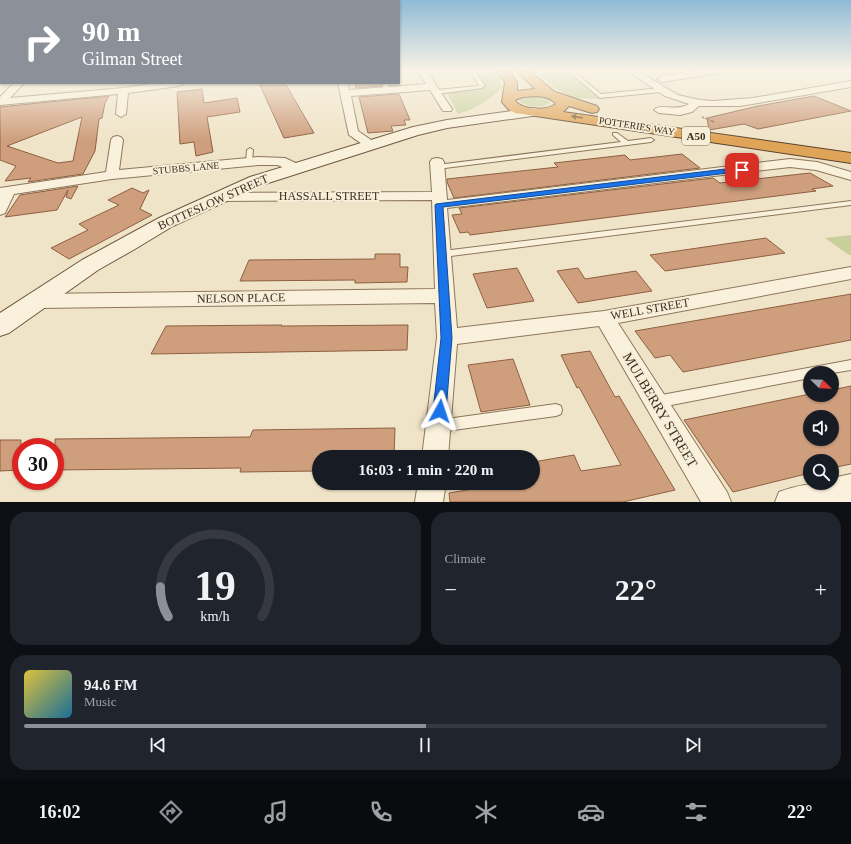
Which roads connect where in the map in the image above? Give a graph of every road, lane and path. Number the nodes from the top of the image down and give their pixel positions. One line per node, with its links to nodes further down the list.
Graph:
1 (9, 93): 16 (street)
2 (97, 93): 16 (street)
3 (124, 93): 21 (street)
4 (345, 93): 29 (street)
5 (436, 93): 23 (street)
6 (510, 93): 14 (highway)
7 (521, 93): 14 (highway)
8 (535, 93): 15 (highway)
9 (551, 93): 15 (highway, POTTERIES WAY / A50)
10 (597, 93): 11 (lane)
11 (626, 93)
12 (668, 93): 17 (street)
13 (797, 93): 17 (street)
14 (510, 97): 20 (highway, POTTERIES WAY); 23 (street, BOTTESLOW STREET)
15 (556, 97): 20 (highway); 30 (highway, POTTERIES WAY / A50)
16 (1, 102)
17 (697, 103): 19 (street)
18 (659, 110): 19 (street)
19 (689, 110): 22 (street)
20 (537, 112): 23 (street, BOTTESLOW STREET); 31 (highway, POTTERIES WAY / A50, one-way to 20)
21 (121, 114)
22 (700, 116): 24 (path)
23 (447, 117): 29 (street, BOTTESLOW STREET)
24 (714, 125)
25 (615, 134): 28 (lane)
26 (117, 140): 34 (street)
27 (650, 140): 28 (lane)
28 (626, 143): 32 (lane)
29 (371, 144): 33 (street, BOTTESLOW STREET)
30 (851, 148)
31 (851, 158)
32 (437, 164): 38 (street)
33 (295, 168): 34 (street, STUBBS LANE); 37 (street, BOTTESLOW STREET)
34 (112, 175): 36 (street, STUBBS LANE)
35 (848, 175): 38 (street, HASSALL STREET)
36 (4, 192): 40 (street)
37 (219, 197): 38 (street, HASSALL STREET); 44 (street, BOTTESLOW STREET)
38 (439, 201): 41 (street)
39 (851, 203): 41 (lane)
40 (0, 210)
41 (443, 254): 43 (street)
42 (848, 276): 45 (street, WELL STREET)
43 (444, 296): 44 (street, NELSON PLACE); 47 (street)
44 (38, 301): 46 (street, BOTTESLOW STREET)
45 (604, 318): 47 (street, WELL STREET); 49 (street, MULBERRY STREET)
46 (0, 326)
47 (447, 338): 51 (street)
48 (851, 365): 49 (lane)
49 (655, 403): 56 (street, MULBERRY STREET)
50 (556, 410): 51 (lane)
51 (439, 426): 52 (street)
52 (436, 450)
53 (851, 488): 57 (street)
54 (431, 490): 55 (street)
55 (429, 502)
56 (716, 502)
57 (789, 502)

